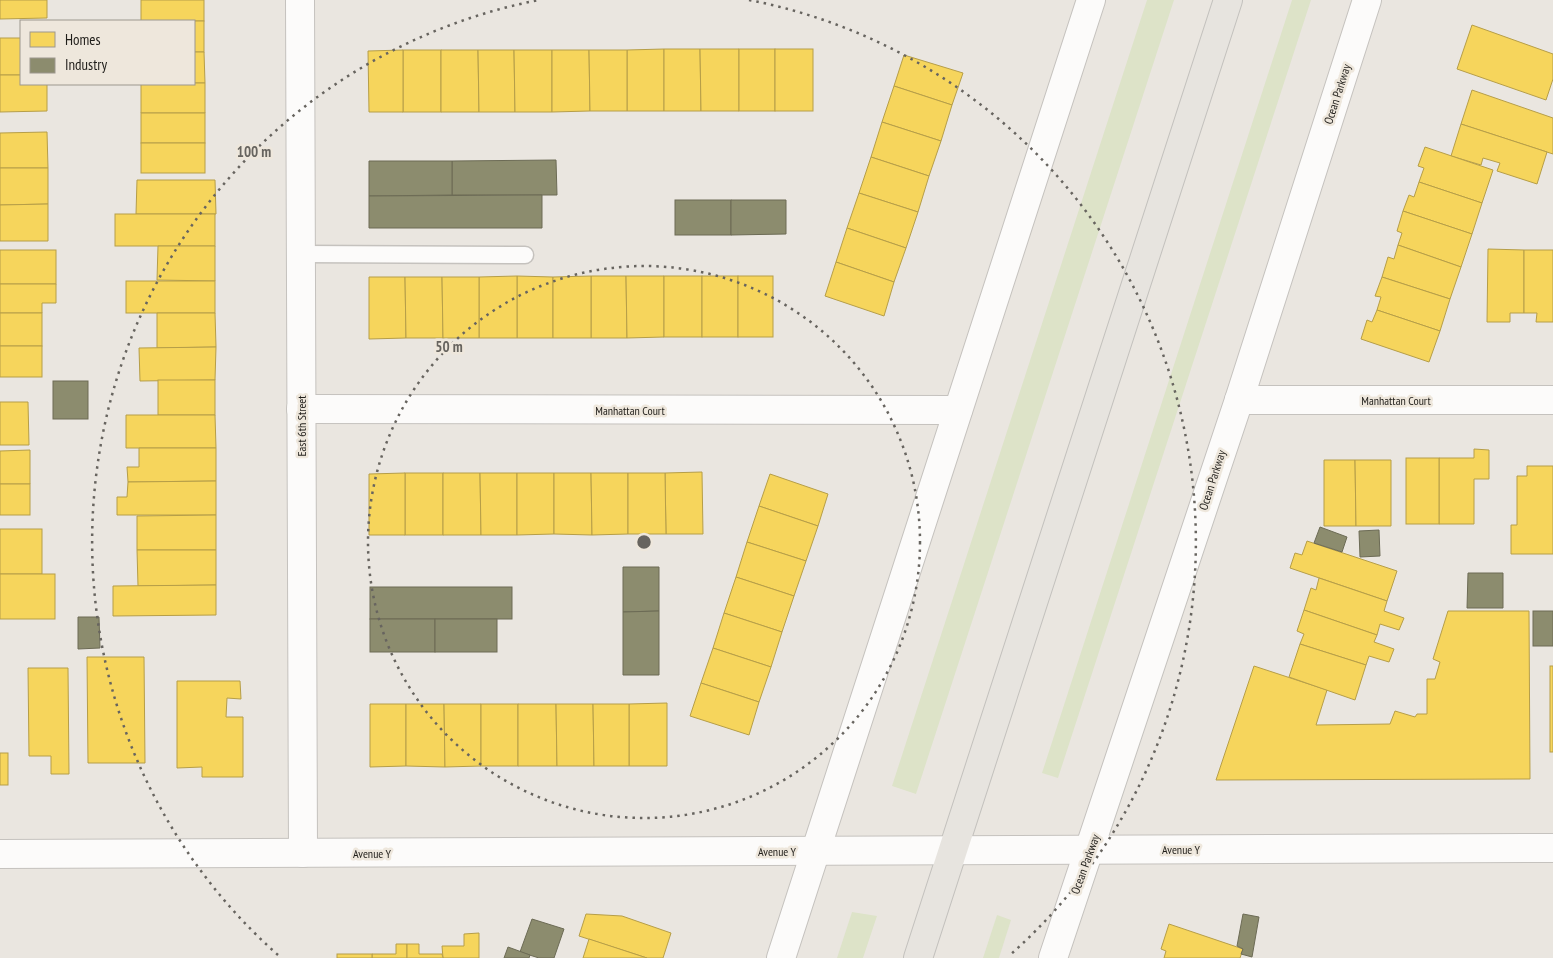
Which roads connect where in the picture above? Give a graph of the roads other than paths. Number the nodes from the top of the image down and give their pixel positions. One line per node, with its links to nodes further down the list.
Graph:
1 (300, 0): 5 (street, East 6th Street)
2 (1091, 0): 10 (street)
3 (1228, 0): 13 (main road)
4 (1367, 0): 7 (street, Ocean Parkway)
5 (301, 254): 6 (lane); 9 (street, East 6th Street)
6 (525, 255)
7 (1239, 400): 8 (street, Manhattan Court); 14 (street, Ocean Parkway)
8 (1553, 400)
9 (301, 408): 10 (street, Manhattan Court); 15 (street, East 6th Street)
10 (958, 410): 12 (street)
11 (1553, 848): 14 (street, Avenue Y)
12 (815, 850): 13 (street, Avenue Y); 15 (street, Avenue Y); 17 (street)
13 (954, 850): 14 (street, Avenue Y); 18 (main road)
14 (1090, 850): 19 (street, Ocean Parkway)
15 (303, 853): 16 (street, Avenue Y)
16 (0, 854)
17 (781, 958)
18 (918, 958)
19 (1053, 958)

